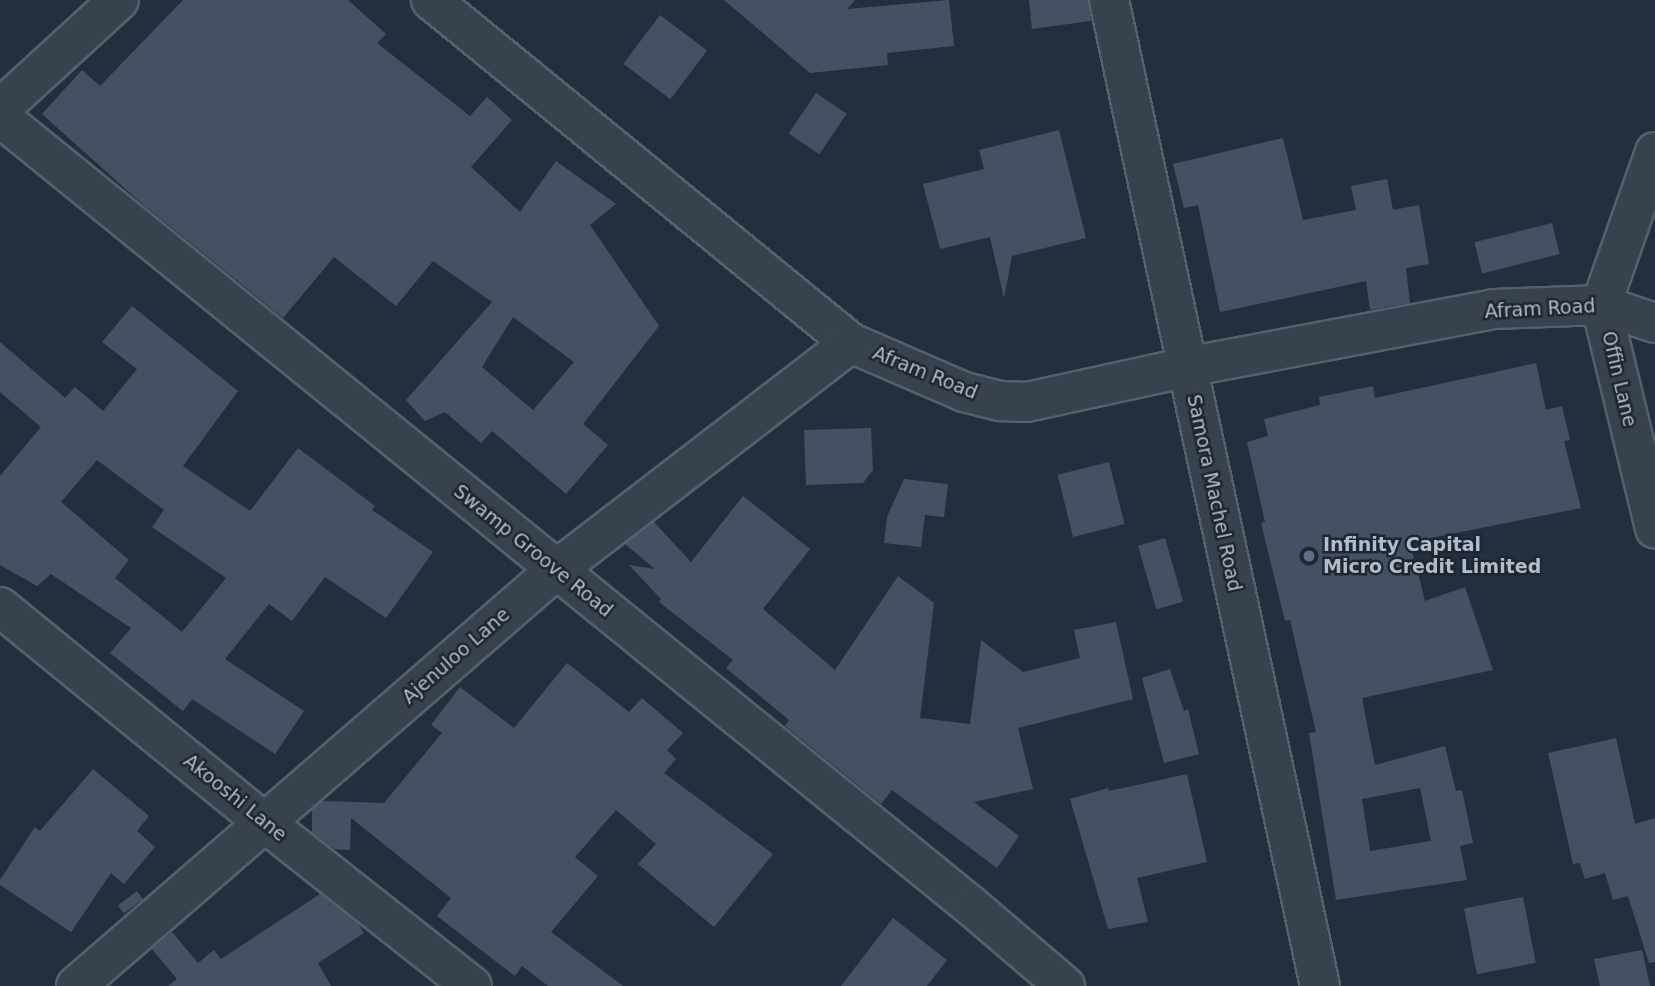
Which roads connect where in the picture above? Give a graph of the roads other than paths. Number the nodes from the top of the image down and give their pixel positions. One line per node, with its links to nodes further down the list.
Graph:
1 (119, 0): 4 (street)
2 (431, 0): 9 (street, Afram Road)
3 (1109, 0): 10 (street, Samora Machel Road)
4 (0, 109)
5 (0, 117): 12 (street, Swamp Groove Road)
6 (1655, 152): 7 (street, Offin Lane)
7 (1601, 304): 8 (street, Afram Road); 10 (street, Afram Road); 11 (street, Offin Lane)
8 (1655, 323)
9 (852, 343): 10 (street, Afram Road); 12 (street, Ajenuloo Lane)
10 (1187, 368): 18 (street, Samora Machel Road)
11 (1655, 529)
12 (556, 570): 14 (street, Ajenuloo Lane); 17 (street, Swamp Groove Road)
13 (0, 607): 14 (street, Akooshi Lane)
14 (264, 822): 15 (street, Ajenuloo Lane); 16 (street, Akooshi Lane)
15 (76, 986)
16 (472, 986)
17 (1065, 986)
18 (1320, 986)

